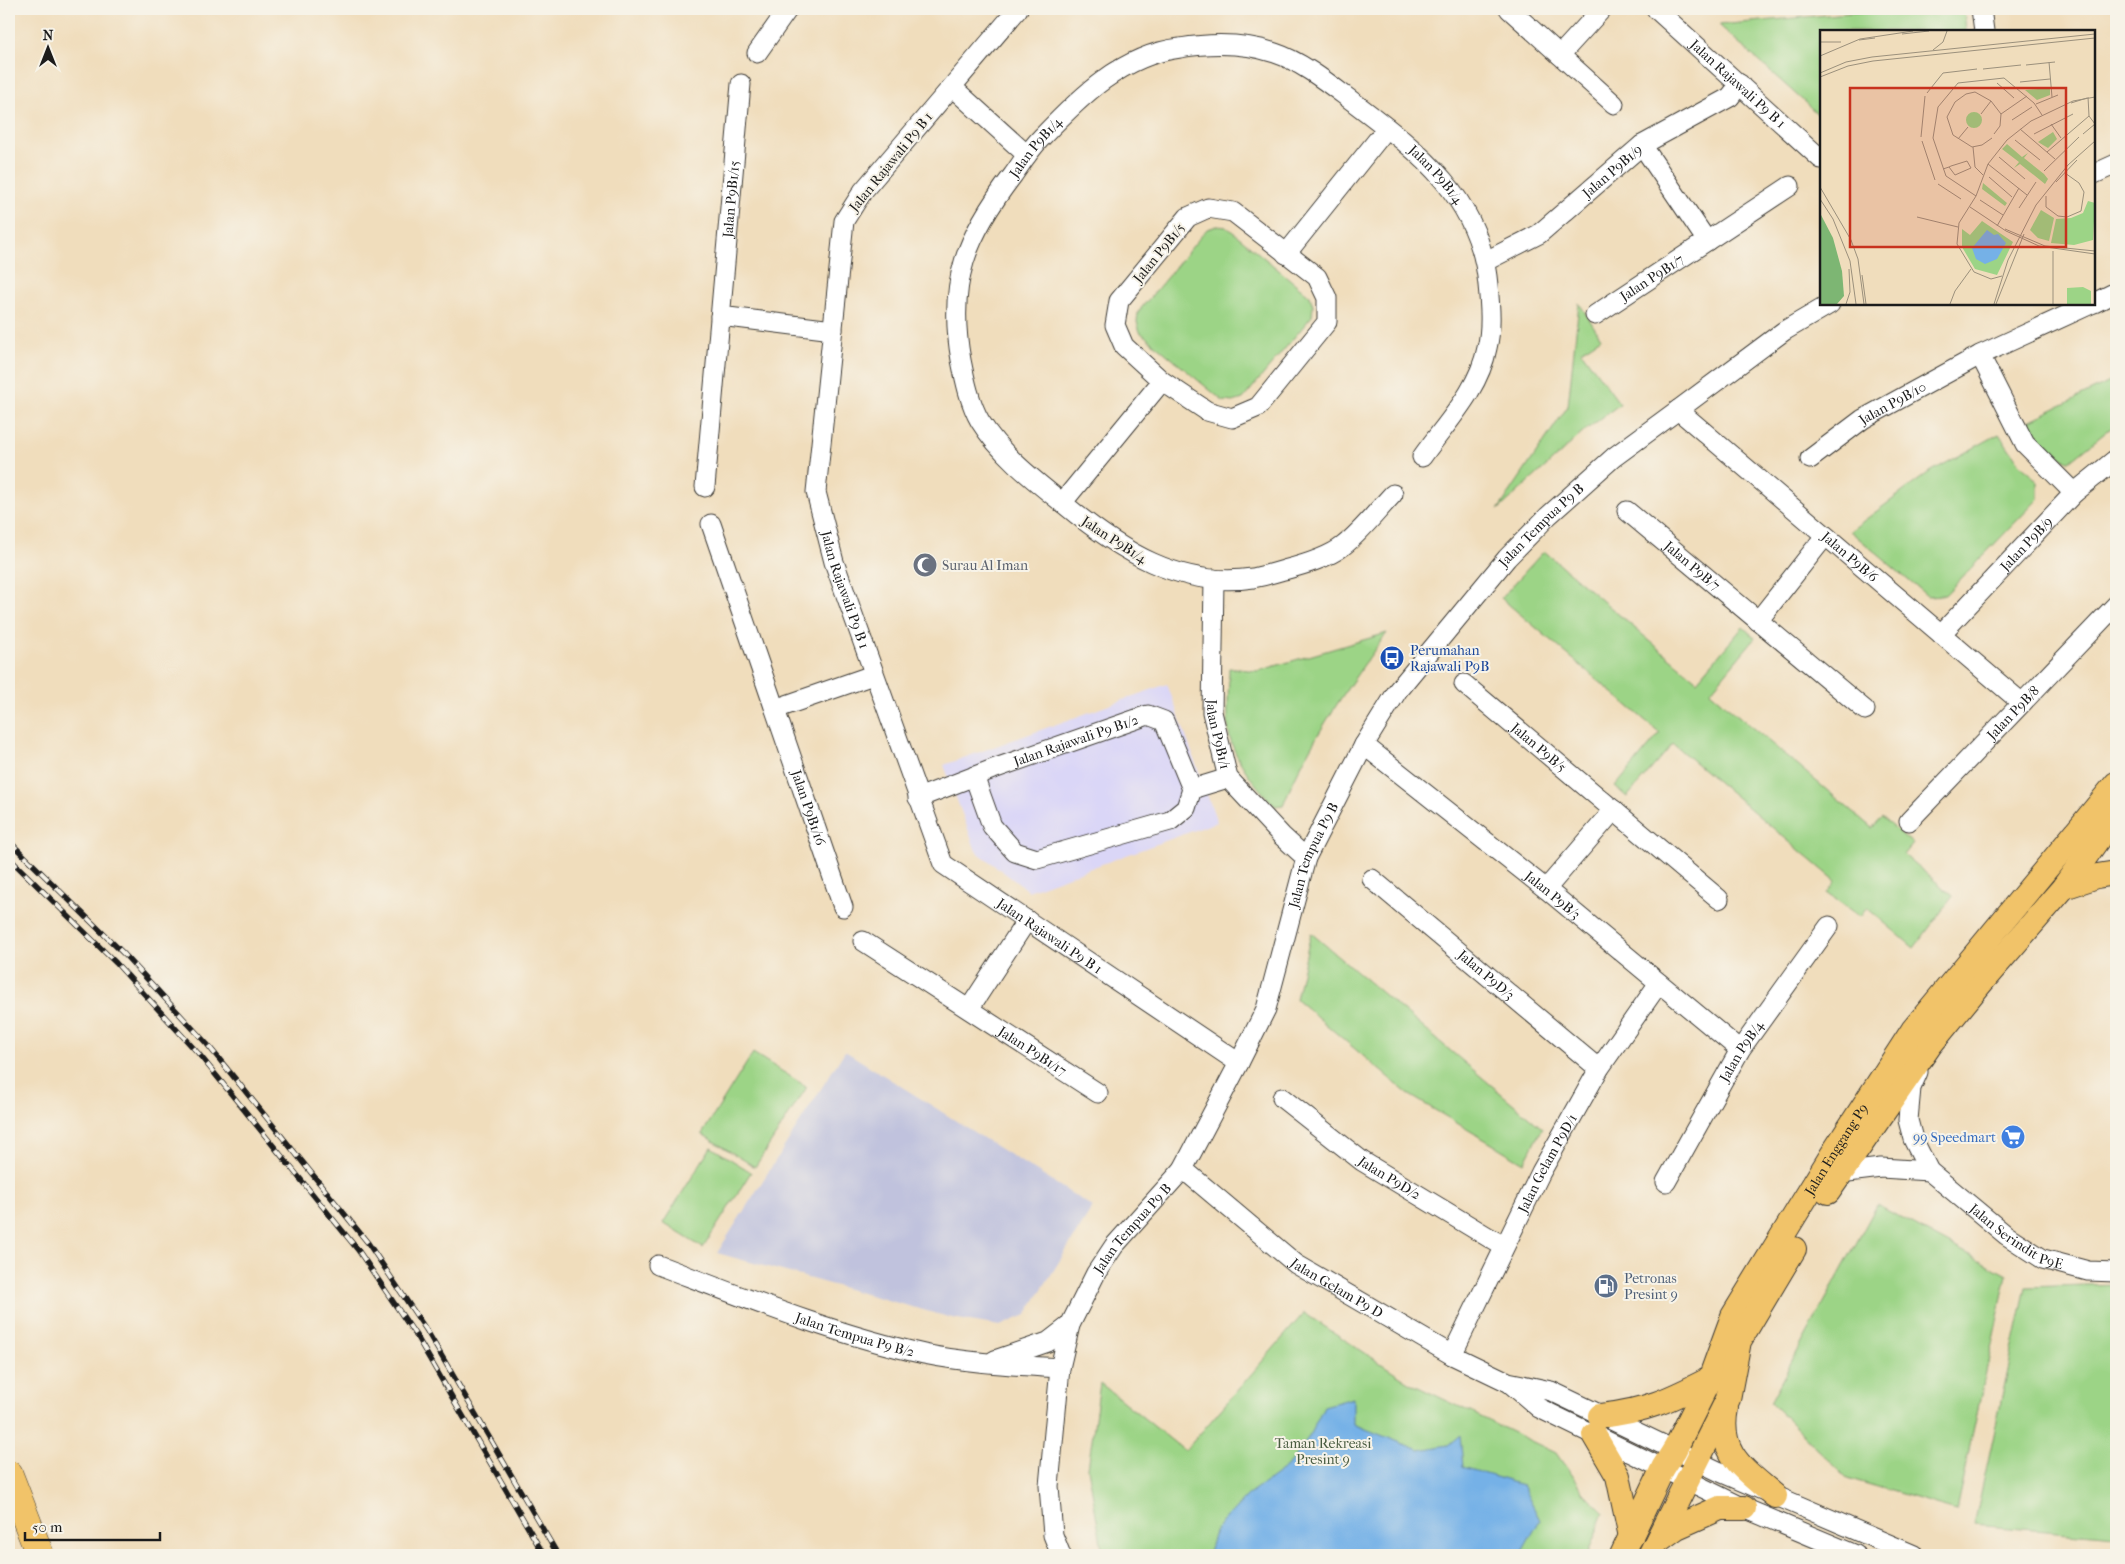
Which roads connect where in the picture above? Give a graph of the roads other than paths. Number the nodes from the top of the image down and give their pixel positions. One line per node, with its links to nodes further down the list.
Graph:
1 (788, 9): 8 (street)
2 (1018, 9): 12 (street, Jalan Rajawali P9 B 1)
3 (1509, 9): 9 (street)
4 (1602, 9): 9 (street)
5 (1656, 9): 11 (street, Jalan Rajawali P9 B 1)
6 (1981, 9): 7 (street)
7 (1984, 30)
8 (757, 53)
9 (1560, 54): 13 (street)
10 (741, 84): 29 (street, Jalan P9B1/15)
11 (1740, 84): 15 (street, Jalan P9B1/9); 17 (street, Jalan Rajawali P9 B 1)
12 (952, 87): 16 (street); 30 (street, Jalan Rajawali P9 B 1)
13 (1614, 104)
14 (1387, 128): 16 (street, Jalan P9B1/4); 22 (street); 23 (street, Jalan P9B1/4)
15 (1642, 145): 21 (street); 23 (street, Jalan P9B1/9)
16 (1027, 156): 40 (street, Jalan P9B1/4)
17 (1820, 158)
18 (2116, 164): 19 (street)
19 (2095, 174)
20 (1790, 186): 21 (street, Jalan P9B1/7)
21 (1707, 241): 28 (street, Jalan P9B1/7)
22 (1286, 254): 32 (street, Jalan P9B1/5); 32 (street, Jalan P9B1/5)
23 (1486, 260): 34 (street, Jalan P9B1/4)
24 (2116, 292): 25 (street, Jalan P9B/10)
25 (2095, 302)
26 (1828, 305): 33 (street, Jalan Tempua P9 B)
27 (2088, 305): 31 (street, Jalan P9B/10)
28 (1595, 315)
29 (720, 316): 30 (street); 37 (street, Jalan P9B1/15)
30 (833, 330): 48 (street, Jalan Rajawali P9 B 1)
31 (1980, 355): 35 (street, Jalan P9B/10); 38 (street)
32 (1162, 381): 40 (street)
33 (1678, 410): 43 (street, Jalan P9B/6); 53 (street, Jalan Tempua P9 B)
34 (1422, 457)
35 (1810, 459)
36 (2116, 459): 38 (street, Jalan P9B/9)
37 (705, 486)
38 (2074, 492): 47 (street, Jalan P9B/9)
39 (1393, 494): 44 (street, Jalan P9B1/4)
40 (1062, 503): 44 (street, Jalan P9B1/4)
41 (1627, 511): 46 (street, Jalan P9B/7)
42 (711, 524): 51 (street, Jalan P9B1/16)
43 (1825, 536): 46 (street); 47 (street, Jalan P9B/6)
44 (1214, 579): 55 (street, Jalan P9B1/1)
45 (2116, 605): 50 (street, Jalan P9B/8)
46 (1758, 621): 52 (street, Jalan P9B/7)
47 (1941, 634): 50 (street, Jalan P9B/6)
48 (874, 675): 51 (street); 58 (street, Jalan Rajawali P9 B 1)
49 (1464, 684): 59 (street, Jalan P9B/5)
50 (2022, 703): 60 (street, Jalan P9B/8)
51 (775, 709): 68 (street, Jalan P9B1/16)
52 (1866, 710)
53 (1364, 745): 62 (street, Jalan Tempua P9 B); 66 (street, Jalan P9B/3)
54 (974, 776): 57 (street, Jalan Rajawali P9 B1/2); 57 (street); 58 (street, Jalan Rajawali P9 B1/2)
55 (1228, 778): 57 (street); 62 (street, Jalan P9B1/1)
56 (2116, 784): 61 (main road, Jalan Enggang P9)
57 (1192, 789)
58 (918, 798): 69 (street, Jalan Rajawali P9 B 1)
59 (1614, 810): 66 (street); 67 (street, Jalan P9B/5)
60 (1909, 821)
61 (2108, 822): 65 (main road, Jalan Enggang P9); 91 (main road, Jalan Enggang P9)
62 (1306, 858): 76 (street, Jalan Tempua P9 B)
63 (2116, 873): 65 (main road)
64 (1372, 879): 77 (street, Jalan P9D/3)
65 (2064, 887): 74 (main road, Jalan Enggang P9)
66 (1546, 889): 72 (street, Jalan P9B/3)
67 (1719, 898)
68 (843, 908)
69 (1027, 920): 73 (street); 76 (street, Jalan Rajawali P9 B 1)
70 (1829, 926): 75 (street, Jalan P9B/4)
71 (863, 941): 73 (street, Jalan P9B1/17)
72 (1659, 983): 75 (street, Jalan P9B/3); 77 (street, Jalan Gelam P9D/1)
73 (969, 1009): 78 (street, Jalan P9B1/17)
74 (1930, 1045): 81 (street, Jalan Serindit P9E); 82 (main road, Jalan Enggang P9)
75 (1740, 1050): 83 (street, Jalan P9B/4)
76 (1239, 1063): 80 (street, Jalan Tempua P9 B)
77 (1599, 1069): 84 (street, Jalan Gelam P9D/1)
78 (1098, 1093)
79 (1282, 1098): 84 (street, Jalan P9D/2)
80 (1183, 1169): 87 (street, Jalan Tempua P9 B); 88 (street, Jalan Gelam P9 D)
81 (1929, 1171): 82 (street); 86 (street, Jalan Serindit P9E)
82 (1840, 1173): 92 (main road, Jalan Enggang P9)
83 (1666, 1182)
84 (1503, 1246): 88 (street, Jalan Gelam P9D/1)
85 (658, 1265): 89 (street, Jalan Tempua P9 B/2)
86 (2116, 1272)
87 (1070, 1325): 89 (street); 90 (street, Jalan Tempua P9 B)
88 (1452, 1355): 93 (street, Jalan Gelam P9 D)
89 (982, 1362): 90 (street, Jalan Tempua P9 B/2)
90 (1060, 1368): 103 (street, Jalan Tempua P9 B)
91 (1710, 1380): 93 (main road); 94 (main road, Jalan Enggang P9)
92 (1728, 1399): 95 (main road, Jalan Enggang P9); 97 (main road)
93 (1597, 1425): 94 (street, Jalan Gelam P9 D); 99 (main road)
94 (1669, 1458): 95 (street, Jalan Gelam P9 D); 99 (main road, Jalan Enggang P9)
95 (1702, 1470): 97 (street); 98 (street); 100 (main road, Jalan Enggang P9)
96 (14, 1486): 101 (highway); 102 (highway)
97 (1775, 1496): 105 (street)
98 (1744, 1508): 100 (main road); 104 (street)
99 (1627, 1546)
100 (1653, 1549)
101 (35, 1555)
102 (40, 1555)
103 (1060, 1555)
104 (1856, 1555)
105 (1914, 1555)

